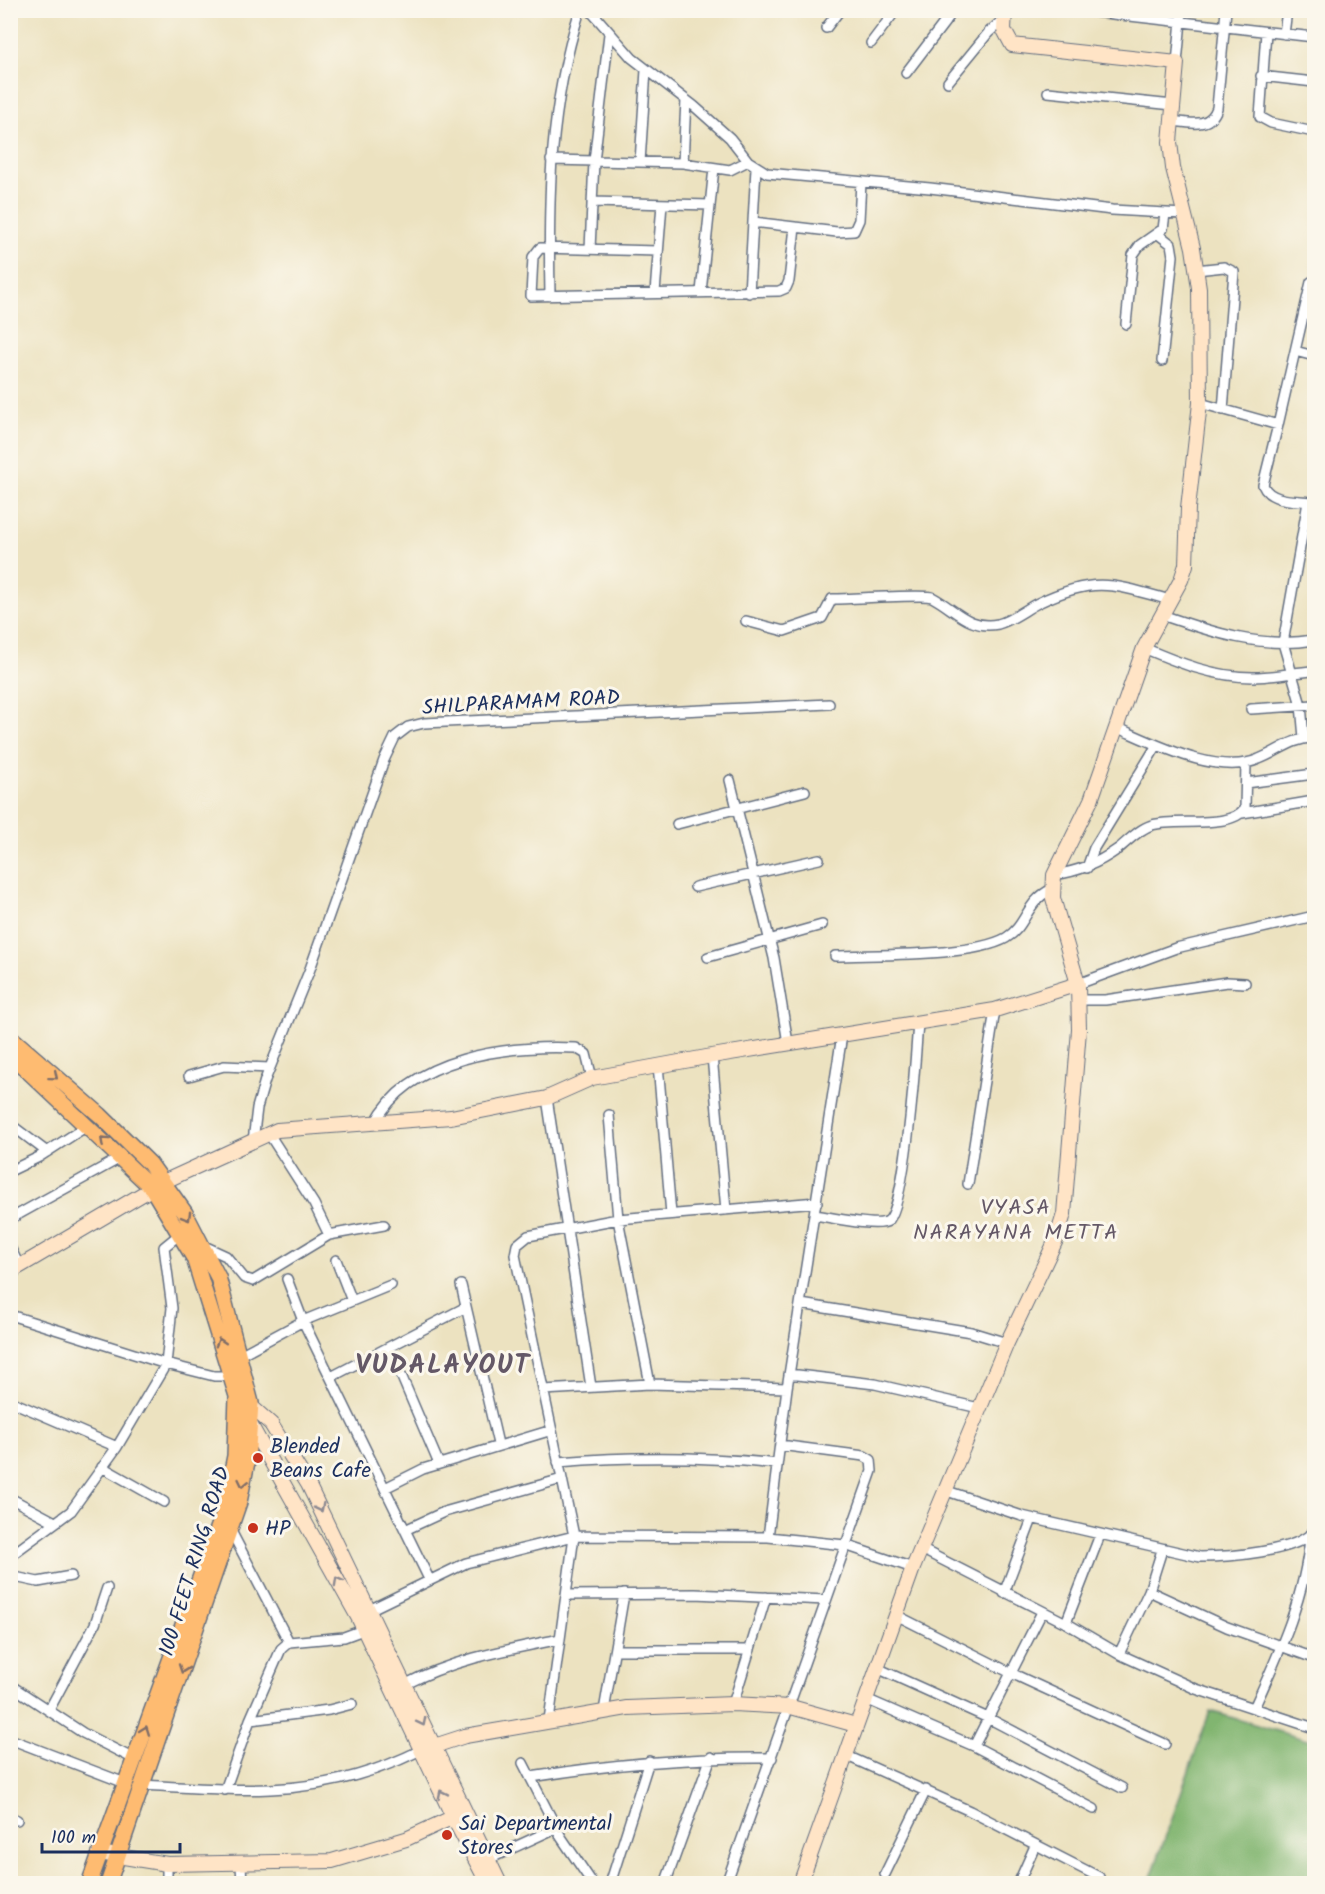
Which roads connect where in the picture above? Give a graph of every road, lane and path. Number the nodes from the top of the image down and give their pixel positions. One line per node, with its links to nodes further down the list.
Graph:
1 (580, 10): 31 (street)
2 (590, 10): 16 (street)
3 (840, 10): 14 (street)
4 (896, 10): 19 (street)
5 (954, 10): 22 (street)
6 (1077, 10): 11 (street)
7 (1182, 10): 12 (street)
8 (1226, 10): 13 (street)
9 (1287, 10): 17 (street)
10 (1004, 14): 20 (street); 24 (street)
11 (1137, 14): 12 (street)
12 (1180, 22): 13 (street); 20 (street)
13 (1223, 27): 15 (street); 29 (street)
14 (826, 28)
15 (1266, 32): 17 (street); 23 (street)
16 (609, 34): 21 (street); 32 (street)
17 (1284, 34): 18 (street)
18 (1314, 37)
19 (872, 44)
20 (1177, 63): 28 (street)
21 (646, 70): 27 (street); 33 (street)
22 (906, 73)
23 (1262, 76): 25 (street); 30 (street)
24 (948, 82)
25 (1314, 82)
26 (1048, 92): 28 (street)
27 (686, 100): 34 (street); 35 (street)
28 (1173, 105): 29 (street)
29 (1172, 122): 42 (street)
30 (1314, 132)
31 (551, 160): 32 (street); 46 (street)
32 (594, 161): 33 (street); 38 (street)
33 (640, 162): 34 (street)
34 (683, 163): 36 (street)
35 (752, 165): 36 (street); 37 (street); 43 (street)
36 (714, 168): 40 (street)
37 (861, 182): 41 (street); 44 (street)
38 (592, 202): 39 (street); 47 (street)
39 (662, 204): 40 (street); 48 (street)
40 (710, 205): 52 (street)
41 (1165, 214): 42 (street); 45 (street)
42 (1184, 214): 49 (street)
43 (753, 222): 44 (street); 53 (street)
44 (795, 227): 53 (street)
45 (1158, 234): 55 (street); 58 (street)
46 (549, 248): 47 (street); 54 (street); 54 (street)
47 (590, 249): 48 (street)
48 (658, 251): 51 (street)
49 (1196, 270): 59 (street); 60 (street)
50 (1311, 282): 56 (street)
51 (655, 292): 52 (street); 54 (street)
52 (701, 292): 53 (street)
53 (748, 292)
54 (550, 296)
55 (1126, 324)
56 (1295, 351): 57 (street); 61 (street)
57 (1314, 356)
58 (1162, 361)
59 (1200, 403): 60 (street); 63 (street)
60 (1223, 410): 61 (street)
61 (1278, 425): 62 (street)
62 (1311, 502): 67 (street)
63 (1170, 600): 64 (street); 65 (street)
64 (1162, 615): 67 (street); 68 (street)
65 (746, 621)
66 (1314, 640): 67 (street)
67 (1283, 643): 70 (street)
68 (1144, 648): 70 (street); 75 (street)
69 (1314, 671): 70 (street)
70 (1291, 674): 72 (street)
71 (829, 704): 109 (street, SHILPARAMAM ROAD)
72 (1301, 705): 73 (street); 74 (street); 76 (street)
73 (1314, 705)
74 (1251, 709)
75 (1118, 728): 78 (street); 91 (street)
76 (1304, 738): 77 (street); 79 (street)
77 (1314, 738)
78 (1157, 745): 79 (street); 89 (street)
79 (1246, 763): 82 (street)
80 (1314, 774): 82 (street)
81 (730, 780): 85 (street)
82 (1246, 783): 86 (street)
83 (805, 790): 85 (street)
84 (1314, 801): 86 (street)
85 (737, 809): 87 (street); 90 (street)
86 (1242, 813): 89 (street)
87 (677, 824)
88 (819, 859): 90 (street)
89 (1087, 868): 91 (street)
90 (754, 875): 92 (street); 95 (street)
91 (1053, 882): 96 (street); 99 (street)
92 (695, 887)
93 (1314, 915): 99 (street)
94 (822, 925): 95 (street)
95 (770, 941): 97 (street); 105 (street)
96 (835, 956)
97 (708, 957)
98 (1245, 983): 100 (street)
99 (1078, 984): 100 (street); 101 (street)
100 (1078, 1000): 146 (street)
101 (995, 1010): 102 (street); 122 (street)
102 (918, 1022): 103 (street); 127 (street)
103 (842, 1035): 105 (street); 124 (street)
104 (10, 1037): 123 (main road, 100 FEET RING ROAD, one-way to 123)
105 (788, 1043): 107 (street)
106 (10, 1054): 116 (main road, 100 FEET RING ROAD)
107 (712, 1056): 108 (street); 125 (street)
108 (658, 1065): 111 (street); 126 (street)
109 (270, 1068): 110 (street); 118 (street, SHILPARAMAM ROAD)
110 (189, 1076)
111 (592, 1078): 112 (street); 114 (street)
112 (546, 1098): 114 (street); 131 (street)
113 (609, 1115): 129 (street)
114 (375, 1123): 117 (street)
115 (10, 1124): 119 (street)
116 (87, 1126): 119 (street); 120 (main road, 100 FEET RING ROAD, one-way to 116)
117 (269, 1134): 118 (street); 133 (street)
118 (253, 1141): 123 (street)
119 (47, 1152): 121 (street)
120 (122, 1157): 123 (main road, 100 FEET RING ROAD); 128 (street)
121 (10, 1171)
122 (968, 1184)
123 (157, 1185): 132 (main road, 100 FEET RING ROAD); 134 (main road, 100 FEET RING ROAD, one-way to 134); 137 (street)
124 (818, 1202): 125 (street); 127 (street)
125 (726, 1210): 126 (street)
126 (671, 1214): 129 (street)
127 (815, 1215): 142 (street)
128 (10, 1219)
129 (618, 1219): 131 (street); 153 (street)
130 (384, 1225): 133 (street)
131 (565, 1229): 154 (street); 156 (street)
132 (180, 1234): 149 (street); 151 (main road, 100 FEET RING ROAD, one-way to 132)
133 (329, 1235): 134 (street)
134 (202, 1245): 148 (main road, 100 FEET RING ROAD)
135 (10, 1247): 137 (street)
136 (336, 1260): 141 (street)
137 (15, 1270)
138 (287, 1279): 145 (street)
139 (391, 1285): 141 (street)
140 (461, 1285): 143 (street)
141 (352, 1301): 145 (street)
142 (801, 1304): 146 (street); 150 (street)
143 (466, 1308): 147 (street); 163 (street)
144 (10, 1315): 149 (street)
145 (303, 1321): 148 (street); 152 (street)
146 (1008, 1343): 160 (street)
147 (389, 1347): 152 (street); 167 (street)
148 (238, 1356): 159 (main road, 100 FEET RING ROAD)
149 (166, 1364): 151 (street); 165 (street)
150 (789, 1374): 155 (street); 160 (street)
151 (232, 1376): 157 (main road, 100 FEET RING ROAD)
152 (331, 1377): 171 (street)
153 (650, 1384): 154 (street); 155 (street)
154 (591, 1387): 156 (street)
155 (787, 1388): 164 (street)
156 (543, 1390): 162 (street)
157 (237, 1396): 159 (street); 161 (main road, 100 FEET RING ROAD)
158 (10, 1401): 165 (street)
159 (251, 1403): 161 (main road, 100 FEET RING ROAD); 199 (street, one-way to 199)
160 (979, 1408): 172 (street)
161 (244, 1420): 177 (main road, 100 FEET RING ROAD, one-way to 177); 199 (street, one-way to 161); 233 (main road, 100 FEET RING ROAD, one-way to 161)
162 (552, 1430): 163 (street); 166 (street)
163 (498, 1444): 167 (street)
164 (780, 1445): 168 (street); 183 (street)
165 (117, 1447): 169 (street)
166 (558, 1462): 168 (street); 170 (street)
167 (439, 1464): 171 (street)
168 (777, 1464): 182 (street)
169 (102, 1467): 174 (street); 176 (street)
170 (562, 1479): 178 (street); 181 (street)
171 (385, 1488): 178 (street)
172 (944, 1490): 175 (street); 184 (street)
173 (10, 1498): 176 (street)
174 (164, 1502)
175 (1032, 1519): 180 (street); 193 (street)
176 (55, 1522): 186 (street)
177 (230, 1529): 204 (street); 238 (main road, 100 FEET RING ROAD, one-way to 238)
178 (405, 1530): 190 (street)
179 (1312, 1534): 185 (street); 205 (street)
180 (1100, 1535): 185 (street); 201 (street)
181 (574, 1536): 182 (street); 190 (street); 195 (street)
182 (768, 1537): 183 (street)
183 (845, 1545): 187 (street); 197 (street)
184 (921, 1549): 187 (street); 193 (street)
185 (1162, 1550): 192 (street)
186 (10, 1556)
187 (913, 1568): 200 (street)
188 (10, 1576): 189 (street)
189 (71, 1576)
190 (429, 1579): 199 (street)
191 (107, 1588): 219 (street)
192 (1149, 1591): 205 (street); 208 (street)
193 (1004, 1593): 198 (street)
194 (624, 1594): 195 (street); 196 (street); 206 (street)
195 (566, 1595): 203 (street)
196 (766, 1597): 197 (street); 207 (street)
197 (826, 1600): 217 (street)
198 (1042, 1612): 201 (street); 211 (street)
199 (363, 1613): 202 (street); 213 (street)
200 (896, 1615): 210 (street); 211 (street)
201 (1066, 1623): 208 (street)
202 (363, 1630): 204 (street); 229 (street)
203 (560, 1639): 213 (street); 223 (street)
204 (289, 1642): 222 (street)
205 (1283, 1646): 209 (street); 218 (street)
206 (615, 1650): 207 (street); 220 (street)
207 (750, 1650): 216 (street)
208 (1119, 1654): 218 (street)
209 (1314, 1658)
210 (877, 1668): 214 (street); 221 (street)
211 (1011, 1673): 221 (street); 227 (street)
212 (10, 1685): 219 (street)
213 (404, 1685): 229 (street, one-way to 229)
214 (866, 1699): 224 (street); 228 (street)
215 (352, 1704): 222 (street)
216 (734, 1704): 217 (street); 220 (street)
217 (790, 1707): 224 (street); 232 (street)
218 (1254, 1708): 225 (street)
219 (49, 1710): 233 (street)
220 (604, 1711): 223 (street)
221 (988, 1718): 228 (street); 239 (street)
222 (250, 1720): 240 (street)
223 (549, 1720): 229 (street)
224 (856, 1725): 230 (street)
225 (1314, 1728)
226 (10, 1739): 237 (street)
227 (1166, 1744)
228 (974, 1746): 242 (street)
229 (427, 1748): 240 (street); 243 (street); 244 (street, one-way to 229)
230 (845, 1755): 241 (street); 255 (street)
231 (711, 1757): 232 (street); 234 (street); 264 (street)
232 (772, 1758): 254 (street)
233 (134, 1759): 237 (main road, 100 FEET RING ROAD)
234 (649, 1761): 236 (street); 263 (street)
235 (523, 1763): 236 (street)
236 (531, 1778): 245 (street)
237 (126, 1783): 247 (main road, 100 FEET RING ROAD)
238 (142, 1785): 240 (street); 248 (main road, 100 FEET RING ROAD)
239 (1122, 1788)
240 (225, 1790)
241 (926, 1790): 246 (street); 252 (street)
242 (1094, 1809)
243 (467, 1811): 244 (street); 249 (street)
244 (453, 1817): 251 (street); 260 (street)
245 (556, 1827): 249 (street); 262 (street)
246 (1035, 1846): 253 (street); 266 (street)
247 (99, 1853): 248 (street); 256 (main road, 100 FEET RING ROAD)
248 (117, 1856): 250 (street); 257 (main road, 100 FEET RING ROAD)
249 (489, 1858): 261 (street)
250 (167, 1864): 251 (street); 258 (street)
251 (241, 1864): 259 (street)
252 (885, 1874)
253 (1099, 1877)
254 (727, 1881): 265 (street)
255 (804, 1882)
256 (89, 1884)
257 (108, 1884)
258 (167, 1884)
259 (242, 1884)
260 (488, 1884)
261 (500, 1884)
262 (593, 1884)
263 (610, 1884)
264 (665, 1884)
265 (741, 1884)
266 (1018, 1884)

